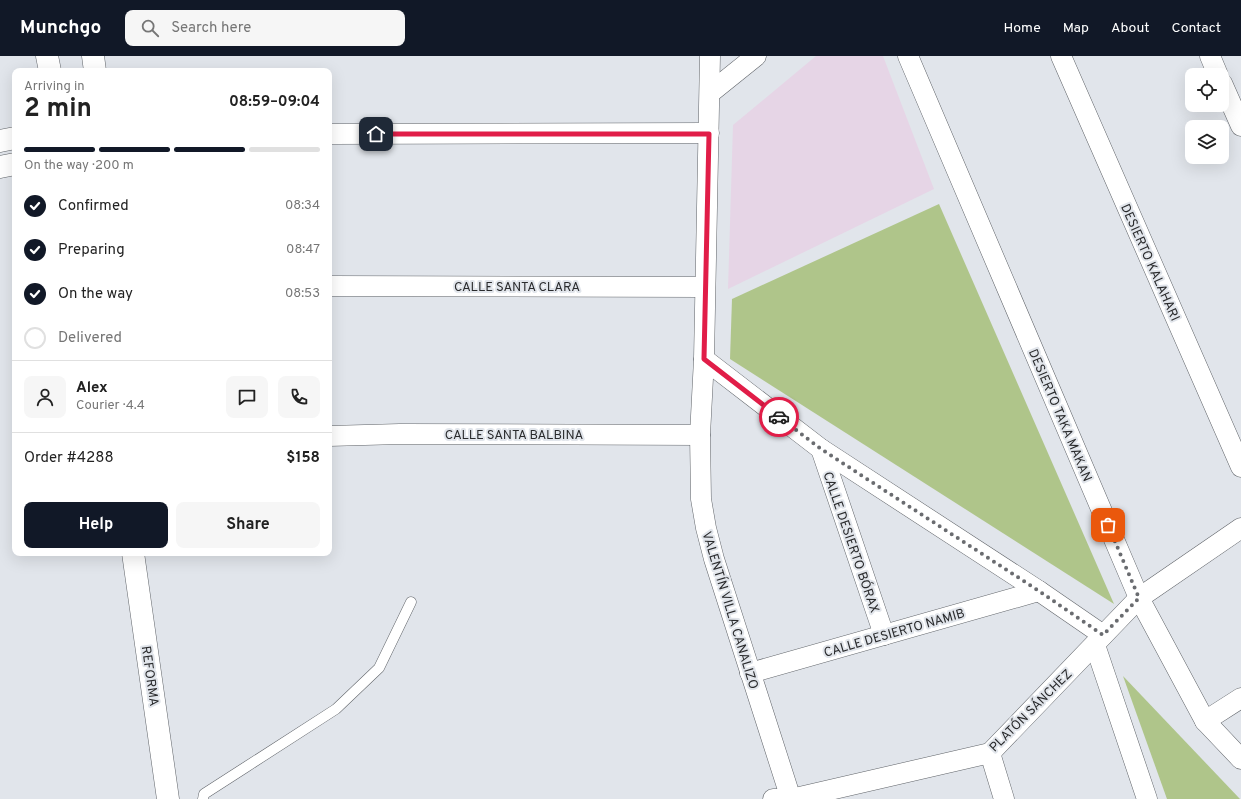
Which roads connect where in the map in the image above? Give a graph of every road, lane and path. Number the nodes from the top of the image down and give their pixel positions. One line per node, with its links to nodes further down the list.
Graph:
1 (48, 56): 8 (street)
2 (93, 56): 9 (street)
3 (710, 56): 11 (street, VALENTÍN VILLA CANALIZO)
4 (756, 56): 11 (street)
5 (908, 56): 30 (street, DESIERTO TAKA MAKAN)
6 (1061, 56): 26 (street, DESIERTO KALAHARI)
7 (1210, 56): 10 (street)
8 (50, 68)
9 (95, 68)
10 (1215, 68)
11 (710, 93): 15 (street, VALENTÍN VILLA CANALIZO)
12 (1229, 99): 13 (street)
13 (1241, 126)
14 (332, 134): 15 (street)
15 (709, 134): 21 (street, VALENTÍN VILLA CANALIZO)
16 (12, 138): 17 (street)
17 (0, 140)
18 (12, 165): 19 (street)
19 (0, 167)
20 (332, 286): 21 (street, CALLE SANTA CLARA)
21 (705, 287): 22 (street, VALENTÍN VILLA CANALIZO)
22 (704, 359): 23 (street, VALENTÍN VILLA CANALIZO); 25 (street)
23 (700, 435): 24 (street, CALLE SANTA BALBINA); 34 (street, VALENTÍN VILLA CANALIZO)
24 (332, 436)
25 (821, 449): 29 (street); 32 (street, CALLE DESIERTO BÓRAX)
26 (1241, 467)
27 (1241, 528): 30 (street, PLATÓN SÁNCHEZ)
28 (134, 556): 39 (street, REFORMA)
29 (1039, 591): 32 (street, CALLE DESIERTO NAMIB); 33 (street)
30 (1139, 598): 33 (street, PLATÓN SÁNCHEZ); 36 (street, DESIERTO TAKA MAKAN)
31 (411, 602): 40 (lane)
32 (884, 635): 34 (street, CALLE DESIERTO NAMIB)
33 (1099, 640): 37 (street, PLATÓN SÁNCHEZ); 44 (street)
34 (750, 673): 42 (street, VALENTÍN VILLA CANALIZO)
35 (1241, 698): 36 (street)
36 (1205, 721): 38 (street, DESIERTO TAKA MAKAN)
37 (990, 753): 42 (street, PLATÓN SÁNCHEZ); 43 (street)
38 (1241, 759)
39 (168, 799)
40 (203, 799)
41 (773, 799): 42 (street, PLATÓN SÁNCHEZ)
42 (791, 799)
43 (1004, 799)
44 (1147, 799)

